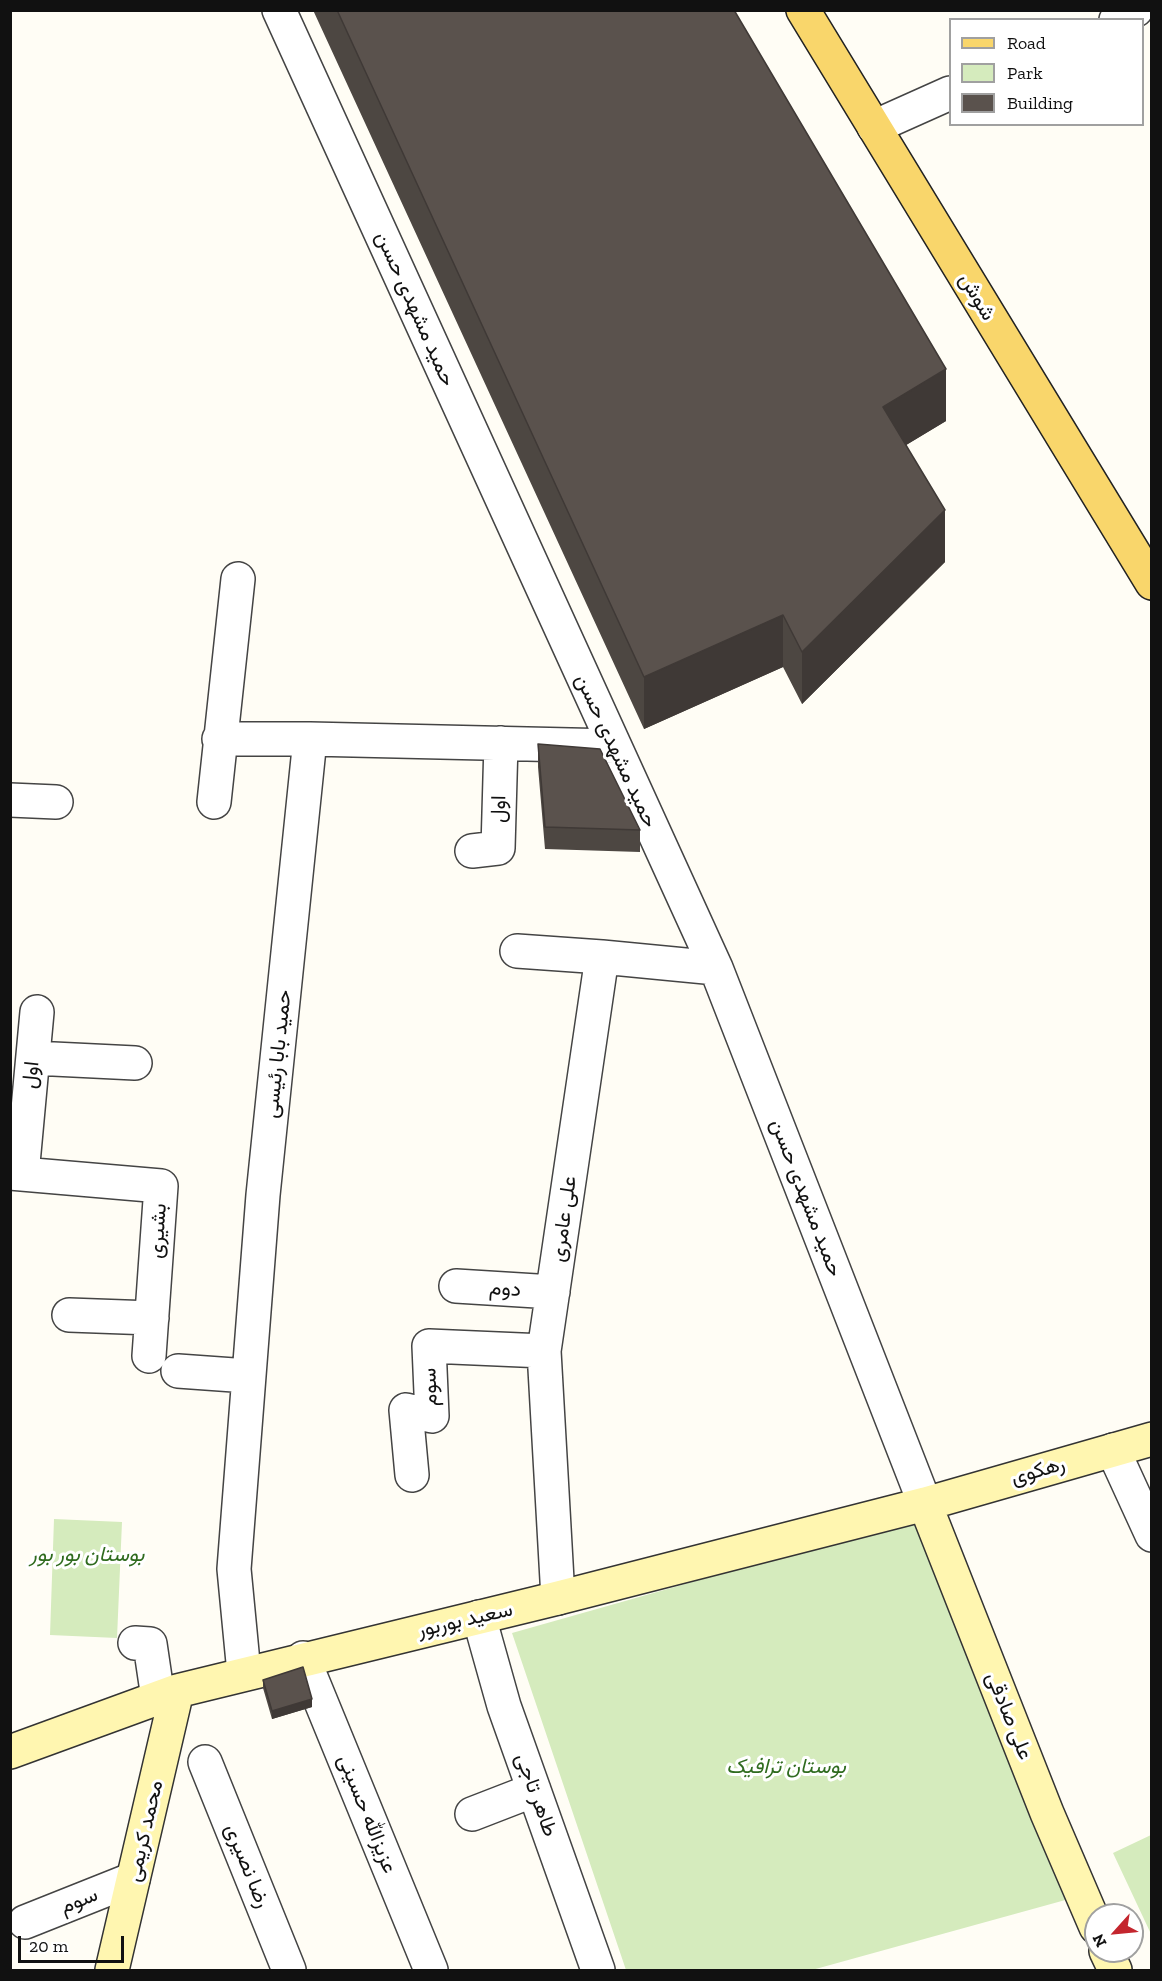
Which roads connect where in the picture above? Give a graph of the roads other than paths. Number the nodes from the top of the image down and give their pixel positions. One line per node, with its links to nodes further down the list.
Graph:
1 (279, 10): 12 (street, حمید مشهدی حسن)
2 (802, 10): 6 (main road, شوش)
3 (1136, 10): 4 (street)
4 (1120, 18)
5 (949, 94): 6 (street)
6 (874, 127): 8 (main road, شوش)
7 (238, 579): 9 (street)
8 (1152, 583)
9 (219, 739): 10 (street); 15 (street)
10 (310, 739): 11 (street); 29 (street, حمید بابا رئیسی)
11 (501, 743): 12 (street); 16 (street, اول)
12 (614, 746): 19 (street, حمید مشهدی حسن)
13 (10, 800): 14 (street)
14 (56, 802)
15 (214, 802)
16 (472, 851)
17 (517, 951): 18 (street)
18 (602, 957): 19 (street); 25 (street, علی عامری)
19 (716, 968): 33 (street, حمید مشهدی حسن)
20 (38, 1012): 21 (street, اول)
21 (33, 1058): 22 (street); 23 (street, اول)
22 (135, 1063)
23 (16, 1173): 27 (street, بشیری)
24 (456, 1286): 25 (street, دوم)
25 (553, 1292): 28 (street, علی عامری)
26 (69, 1315): 27 (street)
27 (152, 1318): 29 (street, بشیری)
28 (544, 1350): 32 (street, سوم); 35 (street, علی عامری)
29 (248, 1376): 39 (street, حمید بابا رئیسی)
30 (1152, 1439): 31 (street, رهکوی)
31 (1113, 1450): 33 (street, رهکوی); 34 (street)
32 (412, 1475)
33 (925, 1503): 35 (street, سعید بوربور); 46 (street, علی صادقی)
34 (1152, 1535)
35 (558, 1598): 36 (street, سعید بوربور)
36 (480, 1617): 38 (street, سعید بوربور); 43 (street, طاهر تاجی)
37 (135, 1643): 40 (street)
38 (303, 1658): 39 (street, سعید بوربور); 50 (street, عزیزالله حسینی)
39 (244, 1673): 40 (street, سعید بوربور)
40 (168, 1694): 41 (street, سعید بوربور); 45 (street, محمد کریمی)
41 (10, 1752)
42 (206, 1762): 49 (street, رضا نصیری)
43 (534, 1790): 44 (street); 51 (street, طاهر تاجی)
44 (472, 1814)
45 (133, 1879): 47 (street, سوم); 48 (street, محمد کریمی)
46 (1086, 1903)
47 (25, 1922)
48 (112, 1971)
49 (289, 1971)
50 (431, 1971)
51 (598, 1971)

